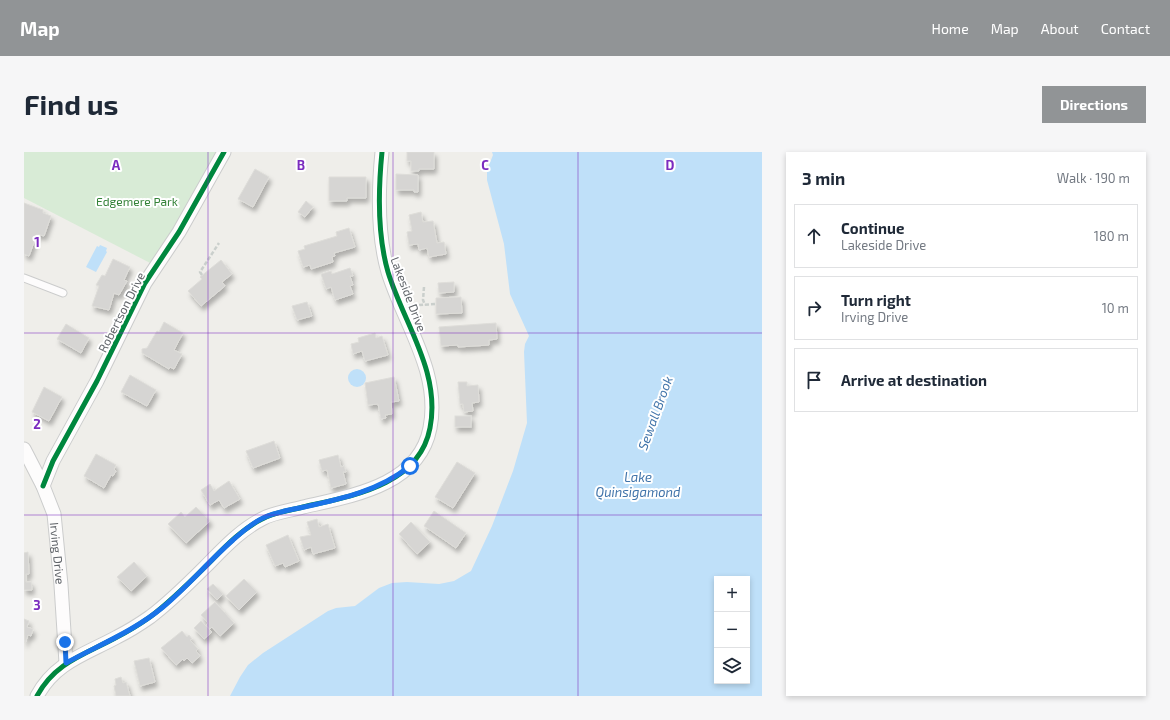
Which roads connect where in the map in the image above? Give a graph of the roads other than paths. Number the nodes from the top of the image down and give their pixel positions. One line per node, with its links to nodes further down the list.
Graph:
1 (224, 152): 6 (street, Robertson Drive)
2 (382, 152): 7 (street, Lakeside Drive)
3 (24, 278): 4 (lane)
4 (63, 293)
5 (24, 449): 6 (street, Irving Drive)
6 (43, 486): 7 (street, Irving Drive)
7 (66, 663): 8 (street, Lakeside Drive)
8 (37, 696)

